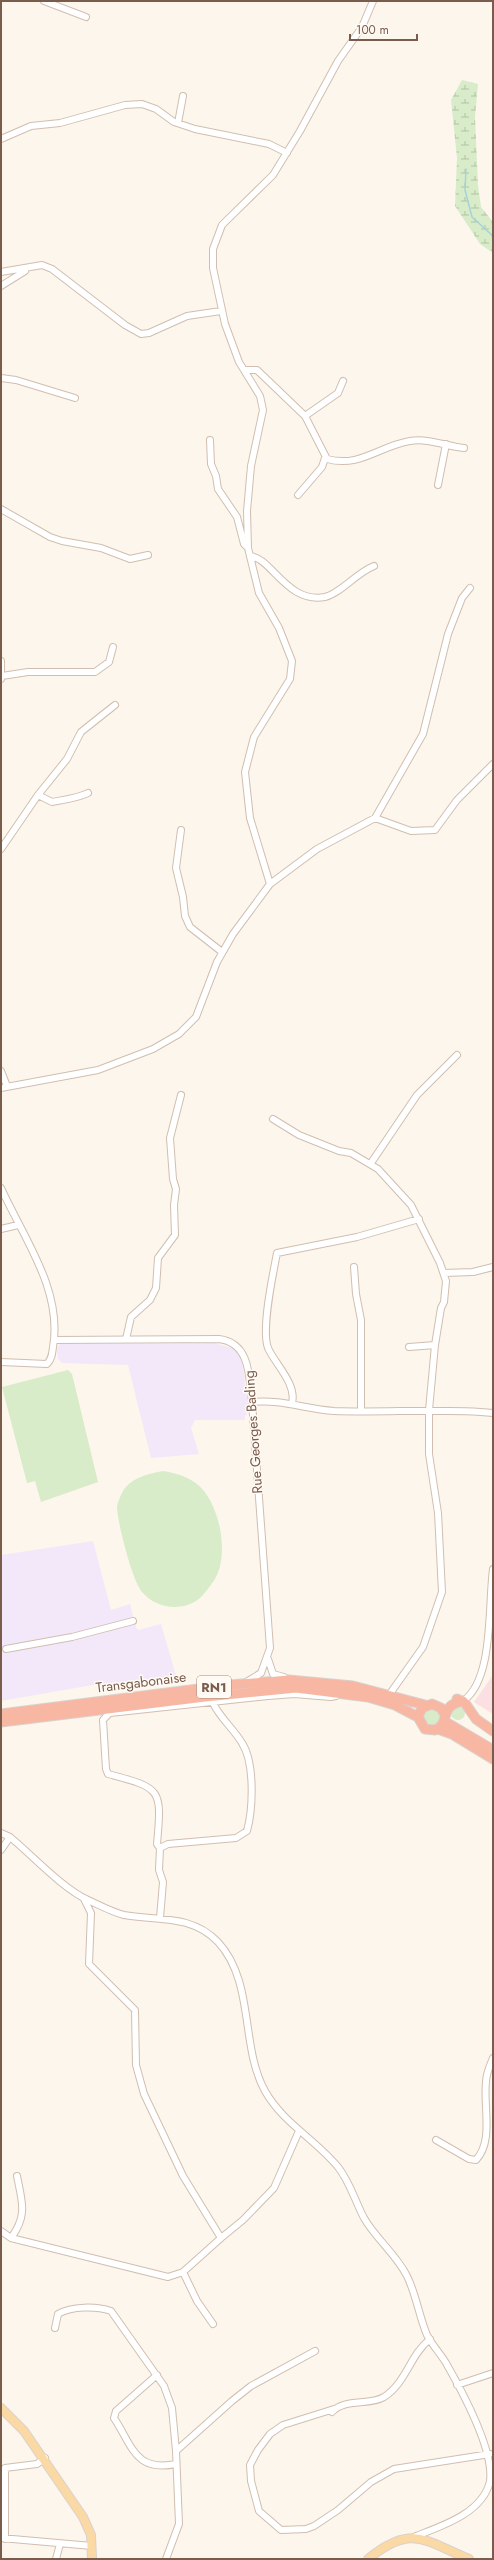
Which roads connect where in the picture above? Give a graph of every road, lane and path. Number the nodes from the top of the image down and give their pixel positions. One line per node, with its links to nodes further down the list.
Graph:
1 (44, 1): 3 (street)
2 (373, 1): 7 (street)
3 (86, 17)
4 (183, 96): 5 (street)
5 (178, 123): 6 (street); 7 (street)
6 (1, 139)
7 (287, 152): 11 (street)
8 (30, 267): 9 (street); 10 (street); 11 (street)
9 (1, 272)
10 (1, 286)
11 (221, 311): 12 (street)
12 (245, 370): 16 (street); 24 (street)
13 (1, 378): 15 (street)
14 (343, 381): 16 (street)
15 (75, 398)
16 (305, 416): 20 (street)
17 (210, 440): 24 (street)
18 (446, 444): 19 (street); 20 (street); 21 (street)
19 (464, 448)
20 (325, 458): 22 (street)
21 (438, 484)
22 (298, 495)
23 (1, 509): 25 (street)
24 (248, 548): 26 (street)
25 (148, 555)
26 (251, 562): 27 (street); 39 (street)
27 (374, 566)
28 (470, 588): 36 (street)
29 (112, 647): 31 (street)
30 (1, 661): 31 (street)
31 (2, 678)
32 (115, 705): 35 (street)
33 (493, 764): 36 (street)
34 (88, 793): 35 (street)
35 (38, 795): 38 (street)
36 (376, 818): 39 (street)
37 (181, 830): 40 (street)
38 (1, 849)
39 (270, 884): 40 (street)
40 (222, 952): 43 (street)
41 (457, 1055): 46 (street)
42 (1, 1071): 43 (street)
43 (4, 1087)
44 (181, 1095): 54 (street)
45 (273, 1119): 46 (street)
46 (371, 1163): 48 (street)
47 (1, 1188): 49 (street)
48 (419, 1219): 53 (street); 60 (street)
49 (18, 1225): 50 (street); 55 (street)
50 (1, 1229)
51 (354, 1267): 61 (street)
52 (493, 1267): 53 (street)
53 (444, 1273): 56 (street)
54 (126, 1339): 55 (street, Rue Georges Bading); 59 (street, Rue Georges Bading)
55 (55, 1340): 58 (street)
56 (435, 1345): 57 (street); 62 (street)
57 (409, 1348)
58 (1, 1362)
59 (252, 1402): 60 (street); 67 (street, Rue Georges Bading)
60 (292, 1403): 61 (street)
61 (361, 1410): 62 (street)
62 (429, 1410): 63 (street); 71 (street)
63 (493, 1413)
64 (493, 1569): 72 (street)
65 (133, 1621): 66 (street)
66 (6, 1649)
67 (268, 1657): 68 (street); 69 (street)
68 (303, 1680): 69 (highway, Transgabonaise / RN1); 71 (highway, Transgabonaise / RN1)
69 (230, 1685): 78 (highway, Transgabonaise / RN1)
70 (337, 1692): 73 (street); 74 (highway, Transgabonaise / RN1); 79 (highway, Transgabonaise / RN1)
71 (389, 1694): 75 (highway, Transgabonaise / RN1)
72 (462, 1701): 76 (highway); 80 (highway); 83 (highway)
73 (213, 1703): 74 (street); 88 (street)
74 (162, 1705): 77 (highway, Transgabonaise / RN1)
75 (425, 1705): 76 (highway, RN1); 79 (highway)
76 (439, 1706): 80 (highway)
77 (113, 1710): 81 (highway, Transgabonaise / RN1); 88 (street)
78 (1, 1714)
79 (418, 1717): 82 (highway, RN1)
80 (444, 1718): 82 (highway); 84 (highway)
81 (1, 1722)
82 (438, 1729): 85 (highway, RN1)
83 (493, 1731)
84 (493, 1750)
85 (493, 1760)
86 (1, 1833): 87 (street)
87 (10, 1837): 89 (street); 90 (street)
88 (160, 1848): 91 (street)
89 (1, 1850)
90 (84, 1898): 91 (street); 98 (street)
91 (160, 1918): 93 (street)
92 (493, 2058): 94 (street)
93 (299, 2131): 98 (street); 102 (street)
94 (436, 2140)
95 (16, 2176): 97 (street)
96 (1, 2231): 97 (street)
97 (11, 2238): 99 (street)
98 (222, 2238): 99 (street)
99 (183, 2272): 100 (street)
100 (213, 2324)
101 (54, 2328): 105 (street)
102 (430, 2339): 106 (street); 109 (street)
103 (315, 2351): 108 (street)
104 (493, 2373): 106 (street)
105 (157, 2375): 108 (street); 111 (street)
106 (457, 2384): 109 (street)
107 (1, 2408): 110 (main road)
108 (176, 2451): 111 (street)
109 (490, 2454): 112 (street)
110 (45, 2458): 113 (street); 115 (main road)
111 (176, 2464): 118 (street)
112 (416, 2536): 119 (main road); 120 (main road)
113 (3, 2538): 114 (street)
114 (60, 2544): 115 (street); 116 (street)
115 (92, 2546): 117 (main road)
116 (56, 2559)
117 (92, 2559)
118 (166, 2559)
119 (368, 2559)
120 (469, 2559)

